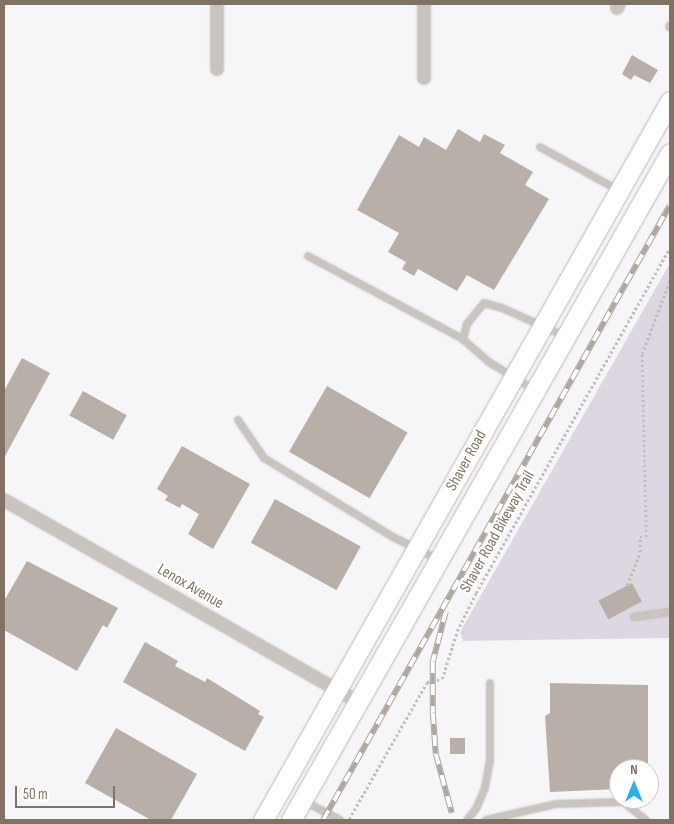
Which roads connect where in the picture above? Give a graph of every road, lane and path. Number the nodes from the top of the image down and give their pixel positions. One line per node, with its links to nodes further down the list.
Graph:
1 (217, 4): 3 (street)
2 (424, 4): 4 (street)
3 (217, 68)
4 (424, 78)
5 (670, 101): 8 (main road, Shaver Road)
6 (540, 147): 8 (lane)
7 (670, 153): 13 (main road, Shaver Road)
8 (622, 192): 12 (main road, Shaver Road)
9 (670, 248): 31 (path, Shaver Road Bikeway Trail)
10 (308, 256): 14 (lane)
11 (670, 280): 21 (path)
12 (544, 327): 13 (lane); 14 (lane); 15 (main road, Shaver Road)
13 (567, 337): 16 (main road, Shaver Road)
14 (463, 340): 15 (lane)
15 (514, 377): 16 (lane); 19 (main road, Shaver Road)
16 (536, 391): 20 (main road, Shaver Road)
17 (238, 420): 19 (lane)
18 (4, 500): 25 (street, Lenox Avenue)
19 (419, 547): 20 (lane); 25 (main road, Shaver Road)
20 (440, 561): 26 (main road, Shaver Road)
21 (627, 585)
22 (670, 612): 23 (lane)
23 (634, 617)
24 (490, 683): 32 (lane)
25 (337, 690): 26 (street, Lenox Avenue); 28 (main road, Shaver Road)
26 (360, 703): 27 (main road, Shaver Road)
27 (303, 800): 29 (main road, Shaver Road); 30 (lane)
28 (263, 820)
29 (291, 820)
30 (340, 820)
31 (348, 820)
32 (467, 820)
33 (486, 820): 34 (lane)
34 (646, 820)

